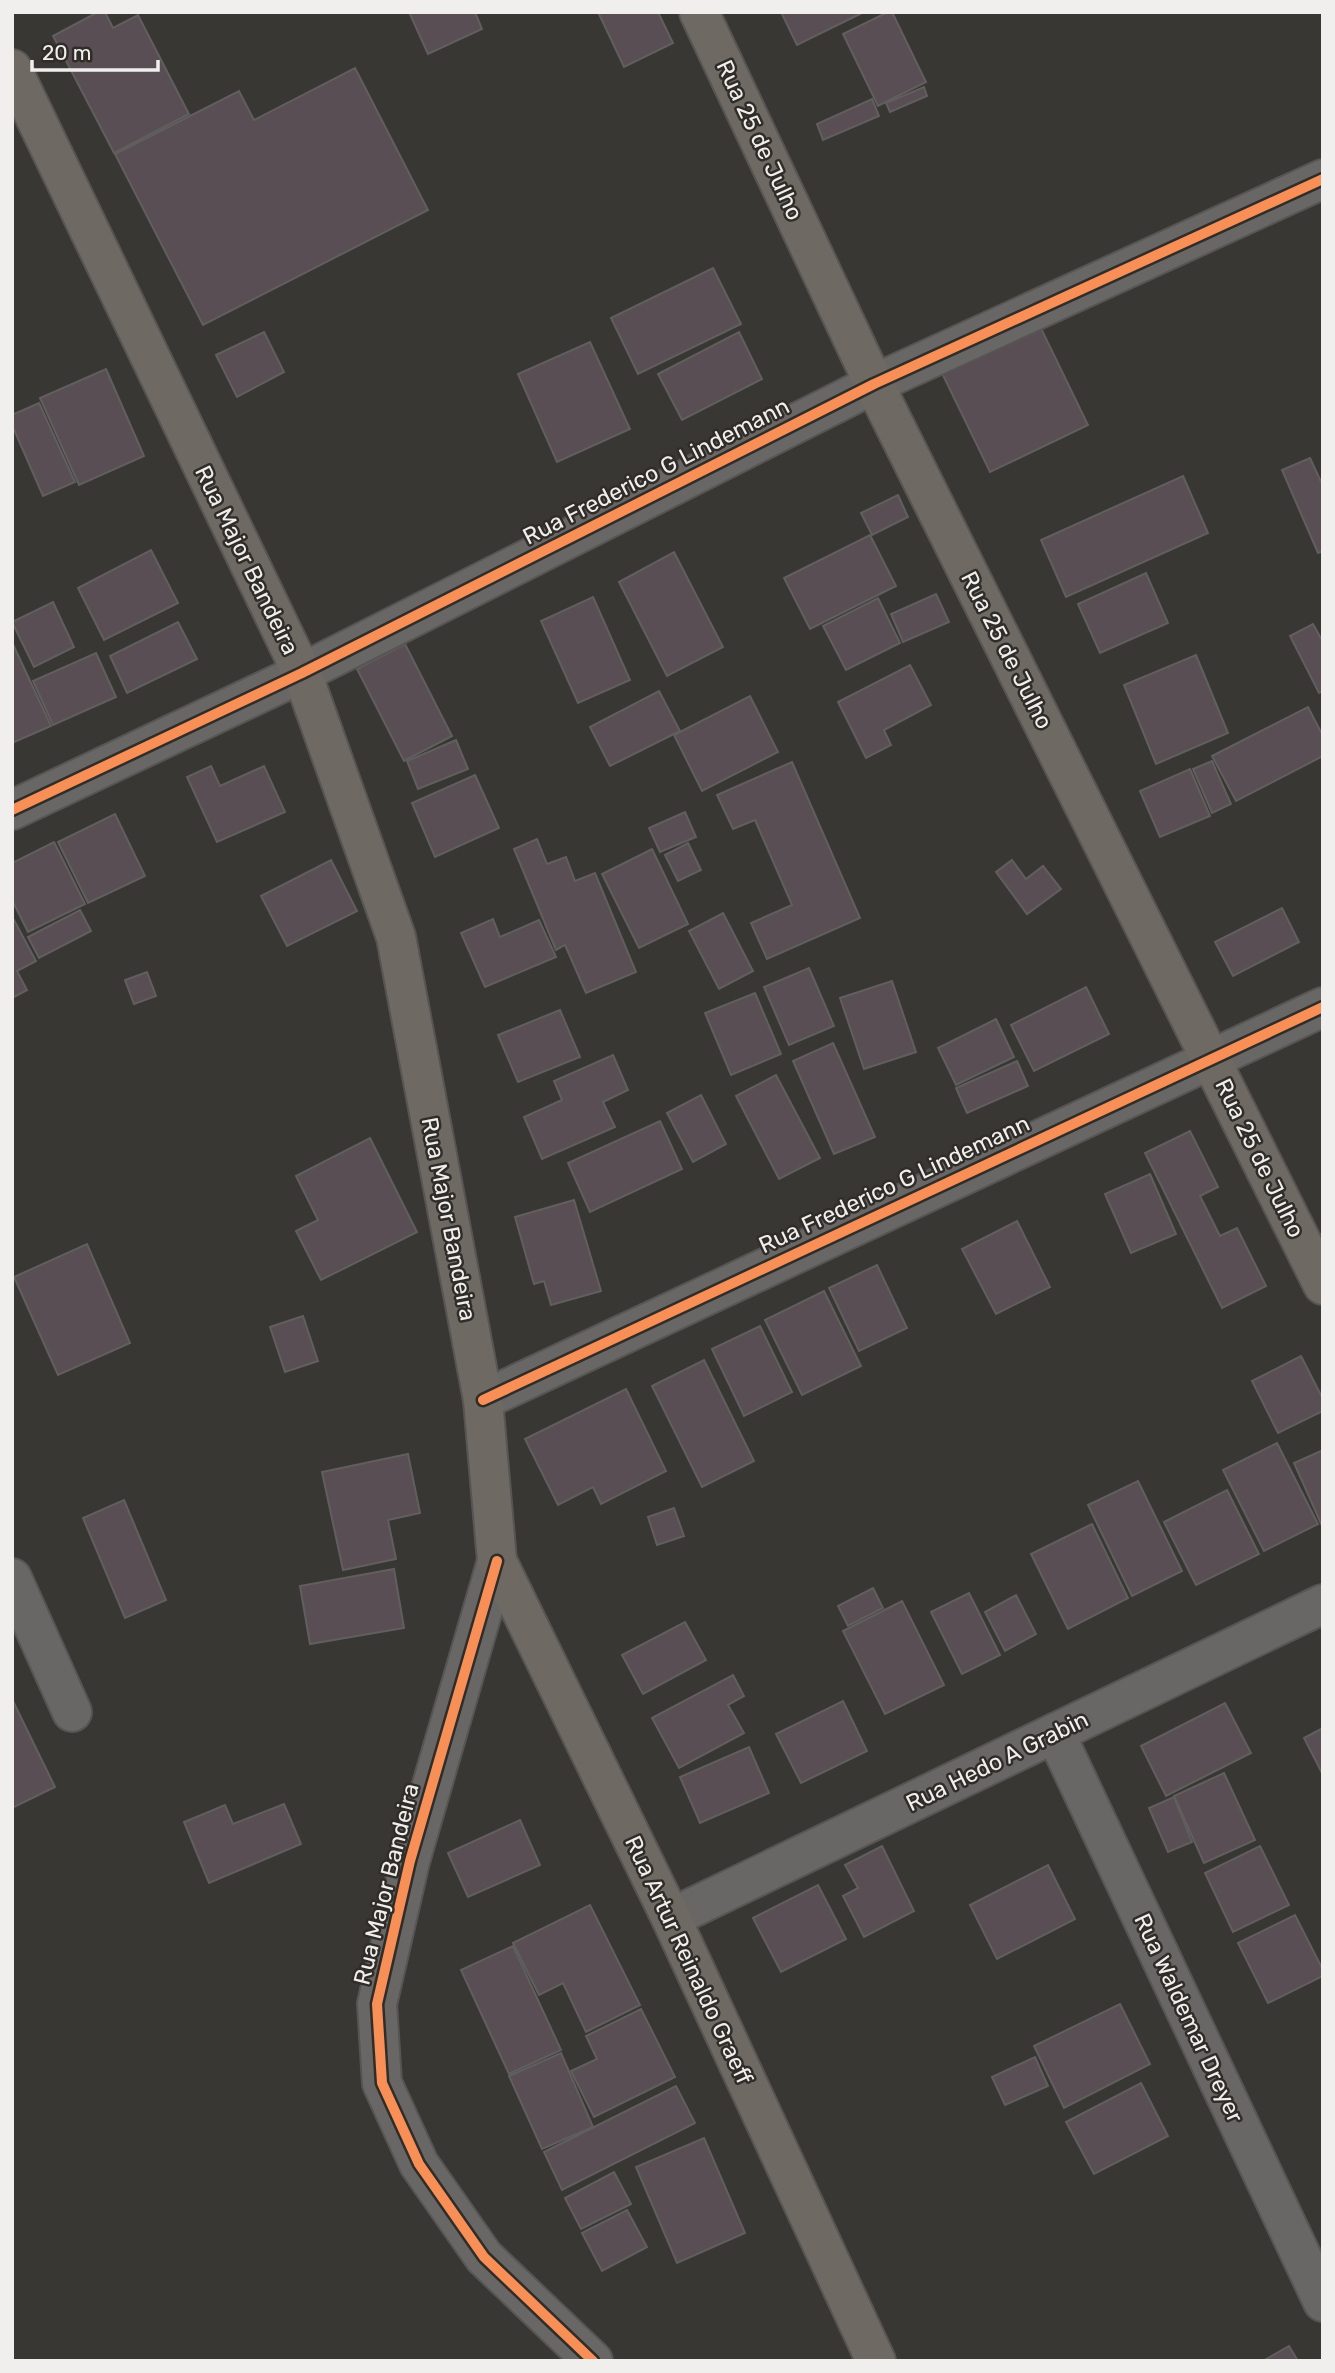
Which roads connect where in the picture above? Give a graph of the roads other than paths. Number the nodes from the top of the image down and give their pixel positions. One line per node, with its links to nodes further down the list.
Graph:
1 (699, 12): 4 (main road, Rua 25 de Julho)
2 (12, 69): 5 (main road, Rua Major Bandeira)
3 (1323, 180): 4 (street, Rua Frederico G Lindemann)
4 (874, 384): 5 (street, Rua Frederico G Lindemann); 8 (main road, Rua 25 de Julho)
5 (302, 673): 6 (street, Rua Frederico G Lindemann); 10 (main road, Rua Major Bandeira)
6 (12, 810)
7 (1323, 1007): 8 (street, Rua Frederico G Lindemann)
8 (1211, 1059): 9 (main road, Rua 25 de Julho); 10 (street, Rua Frederico G Lindemann)
9 (1323, 1285)
10 (483, 1400): 11 (main road, Rua Major Bandeira)
11 (497, 1561): 16 (main road, Rua Artur Reinaldo Graeff); 18 (street, Rua Major Bandeira)
12 (12, 1578): 14 (street)
13 (1323, 1604): 15 (street, Rua Hedo A Grabin)
14 (72, 1712)
15 (1055, 1733): 16 (street, Rua Hedo A Grabin); 17 (street, Rua Waldemar Dreyer)
16 (671, 1918): 19 (main road, Rua Artur Reinaldo Graeff)
17 (1323, 2302)
18 (593, 2361)
19 (876, 2361)

